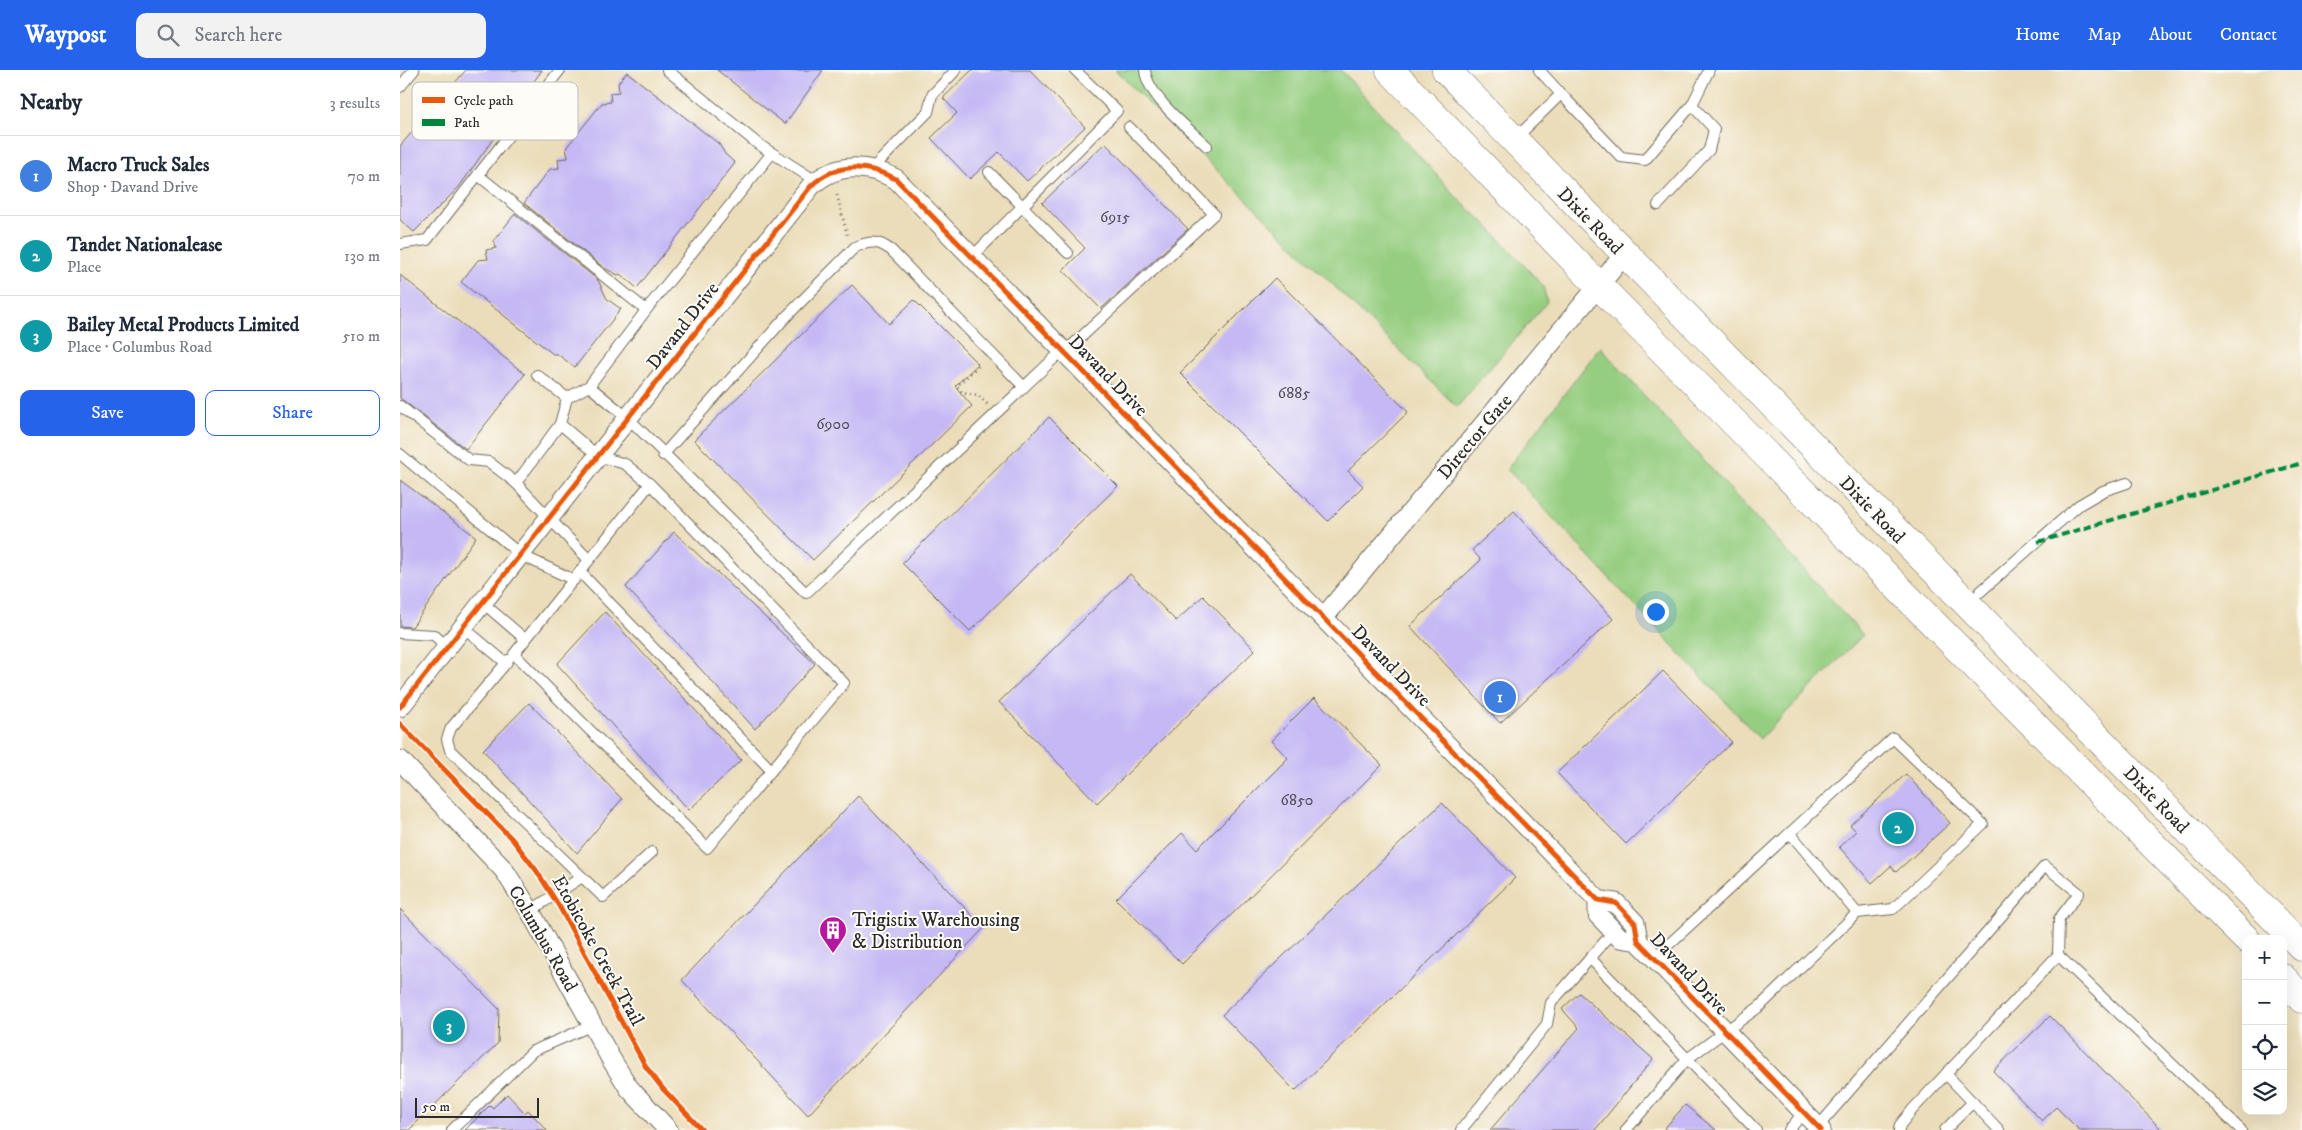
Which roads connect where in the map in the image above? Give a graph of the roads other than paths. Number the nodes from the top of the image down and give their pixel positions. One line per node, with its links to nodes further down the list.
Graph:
1 (414, 70): 12 (lane)
2 (560, 70): 11 (lane)
3 (667, 70): 19 (lane)
4 (956, 70): 20 (lane)
5 (1075, 70): 25 (lane)
6 (1145, 70): 18 (lane)
7 (1390, 70): 30 (main road, Dixie Road)
8 (1446, 70): 17 (main road, Dixie Road)
9 (1539, 70): 13 (lane)
10 (1709, 70): 14 (lane)
11 (551, 82)
12 (400, 86)
13 (1561, 94): 14 (lane); 17 (lane)
14 (1692, 105): 24 (lane)
15 (1129, 127): 32 (lane)
16 (505, 140): 22 (lane)
17 (1514, 140): 28 (main road, Dixie Road)
18 (1208, 146)
19 (772, 153): 23 (lane); 31 (lane)
20 (872, 169): 23 (street, Davand Drive); 29 (street, Davand Drive)
21 (989, 172): 25 (lane)
22 (478, 175): 26 (lane); 31 (lane)
23 (816, 181): 38 (street, Davand Drive)
24 (1658, 205)
25 (1023, 206): 27 (lane); 29 (lane)
26 (400, 244)
27 (1068, 253)
28 (1624, 255): 30 (street, Director Gate); 71 (main road, Dixie Road)
29 (972, 257): 32 (street, Davand Drive)
30 (1598, 285): 52 (street, Director Gate); 69 (main road, Dixie Road)
31 (646, 310): 34 (lane)
32 (1064, 351): 35 (lane); 52 (street, Davand Drive)
33 (537, 375): 36 (lane)
34 (589, 386): 36 (lane); 38 (lane)
35 (1024, 388): 41 (lane); 41 (lane)
36 (567, 398): 39 (lane)
37 (400, 406): 43 (lane)
38 (628, 418): 41 (lane); 42 (street, Davand Drive)
39 (560, 424): 42 (lane); 43 (lane)
40 (400, 454): 47 (lane)
41 (663, 455)
42 (598, 456): 45 (lane); 46 (street, Davand Drive)
43 (516, 483): 46 (lane)
44 (2127, 483): 50 (lane)
45 (650, 484): 48 (lane); 61 (lane)
46 (548, 519): 47 (street, Davand Drive); 48 (lane)
47 (521, 555): 49 (lane); 51 (street, Davand Drive)
48 (589, 560): 49 (lane)
49 (577, 576): 55 (lane); 61 (lane)
50 (1980, 592)
51 (483, 603): 53 (street, Davand Drive); 55 (lane)
52 (1324, 617): 65 (street, Davand Drive)
53 (463, 627): 56 (street, Davand Drive); 58 (lane)
54 (400, 633): 56 (lane)
55 (525, 640): 57 (lane)
56 (447, 647): 59 (street, Davand Drive)
57 (514, 654): 58 (lane); 61 (lane)
58 (506, 664): 64 (lane)
59 (400, 707)
60 (400, 760): 66 (street, Columbus Road)
61 (771, 770)
62 (1790, 833): 67 (lane); 67 (lane); 74 (lane)
63 (652, 852): 64 (lane)
64 (582, 877): 66 (lane)
65 (1598, 900): 68 (street, Davand Drive); 70 (street, Davand Drive)
66 (530, 911): 77 (street, Columbus Road)
67 (1857, 913): 78 (lane)
68 (1614, 931): 70 (street, Davand Drive); 73 (lane)
69 (2242, 935)
70 (1638, 941): 74 (street, Davand Drive)
71 (2302, 947)
72 (2058, 955): 80 (lane); 83 (lane); 93 (lane)
73 (1590, 958): 79 (lane); 86 (lane)
74 (1654, 958): 78 (street, Davand Drive)
75 (2285, 980): 76 (main road)
76 (2302, 999)
77 (593, 1025): 84 (lane); 85 (street, Columbus Road)
78 (1724, 1031): 79 (lane); 82 (street, Davand Drive)
79 (1687, 1058): 87 (lane); 88 (lane)
80 (1946, 1074): 81 (lane); 90 (lane)
81 (1973, 1102): 91 (lane); 92 (lane)
82 (1804, 1112): 83 (street, Davand Drive); 89 (lane)
83 (1818, 1129)
84 (452, 1130)
85 (668, 1130)
86 (1461, 1130)
87 (1626, 1130)
88 (1756, 1130)
89 (1789, 1130)
90 (1899, 1130)
91 (1945, 1130)
92 (1999, 1130)
93 (2241, 1130)

